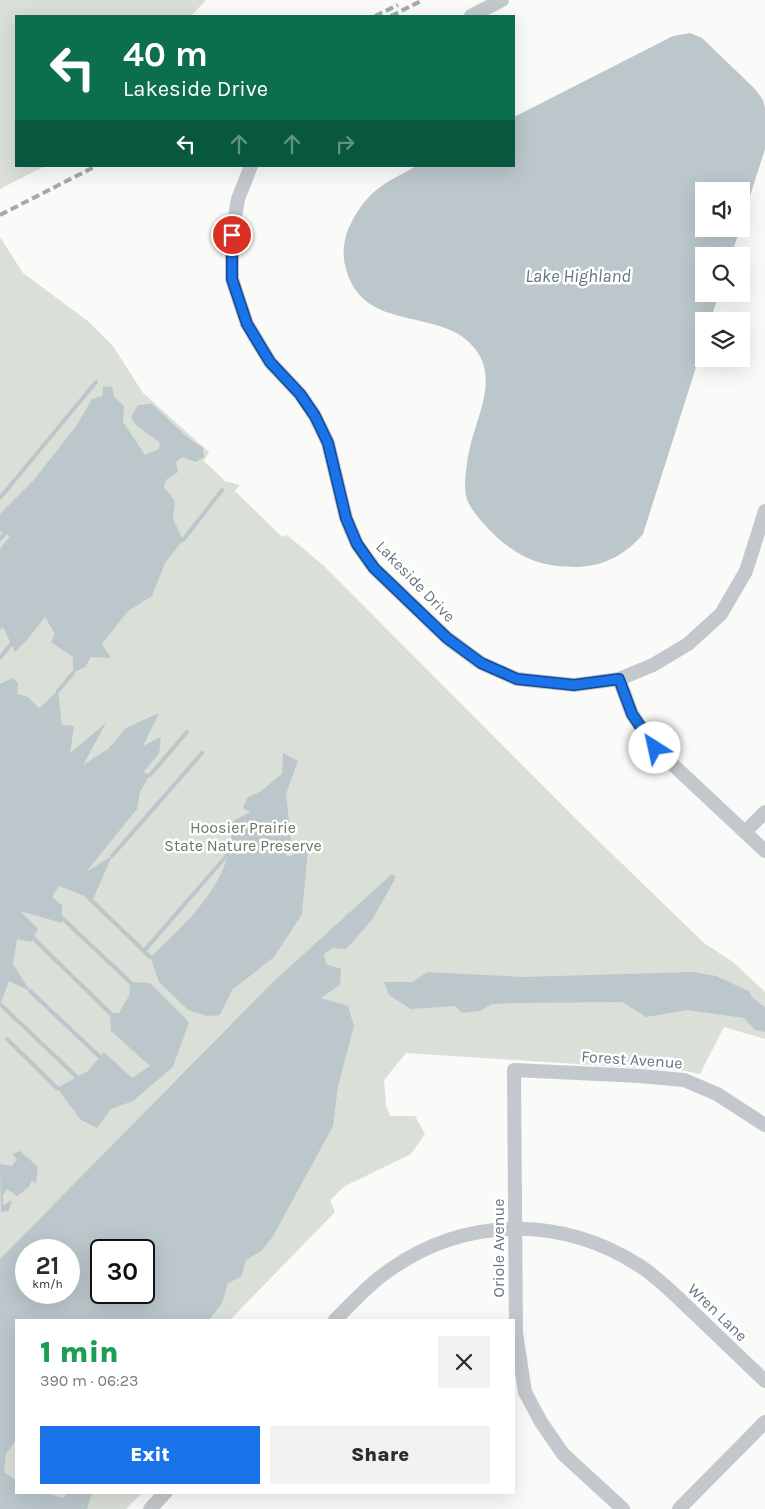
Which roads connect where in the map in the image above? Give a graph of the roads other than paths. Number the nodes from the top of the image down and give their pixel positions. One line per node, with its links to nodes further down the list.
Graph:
1 (502, 0): 2 (street)
2 (473, 15)
3 (251, 167): 5 (street, Lakeside Drive)
4 (765, 511): 5 (street, Lakeside Drive)
5 (619, 679): 7 (street)
6 (765, 812): 7 (street)
7 (745, 832): 8 (street)
8 (765, 851)
9 (514, 1070): 10 (street, Forest Avenue); 11 (street, Oriole Avenue)
10 (765, 1125)
11 (516, 1228): 12 (street, Wren Lane); 13 (street, Wren Lane); 17 (street, Oriole Avenue)
12 (336, 1319)
13 (765, 1381)
14 (765, 1422): 18 (street)
15 (164, 1494): 16 (street)
16 (150, 1509)
17 (623, 1509)
18 (679, 1509)

